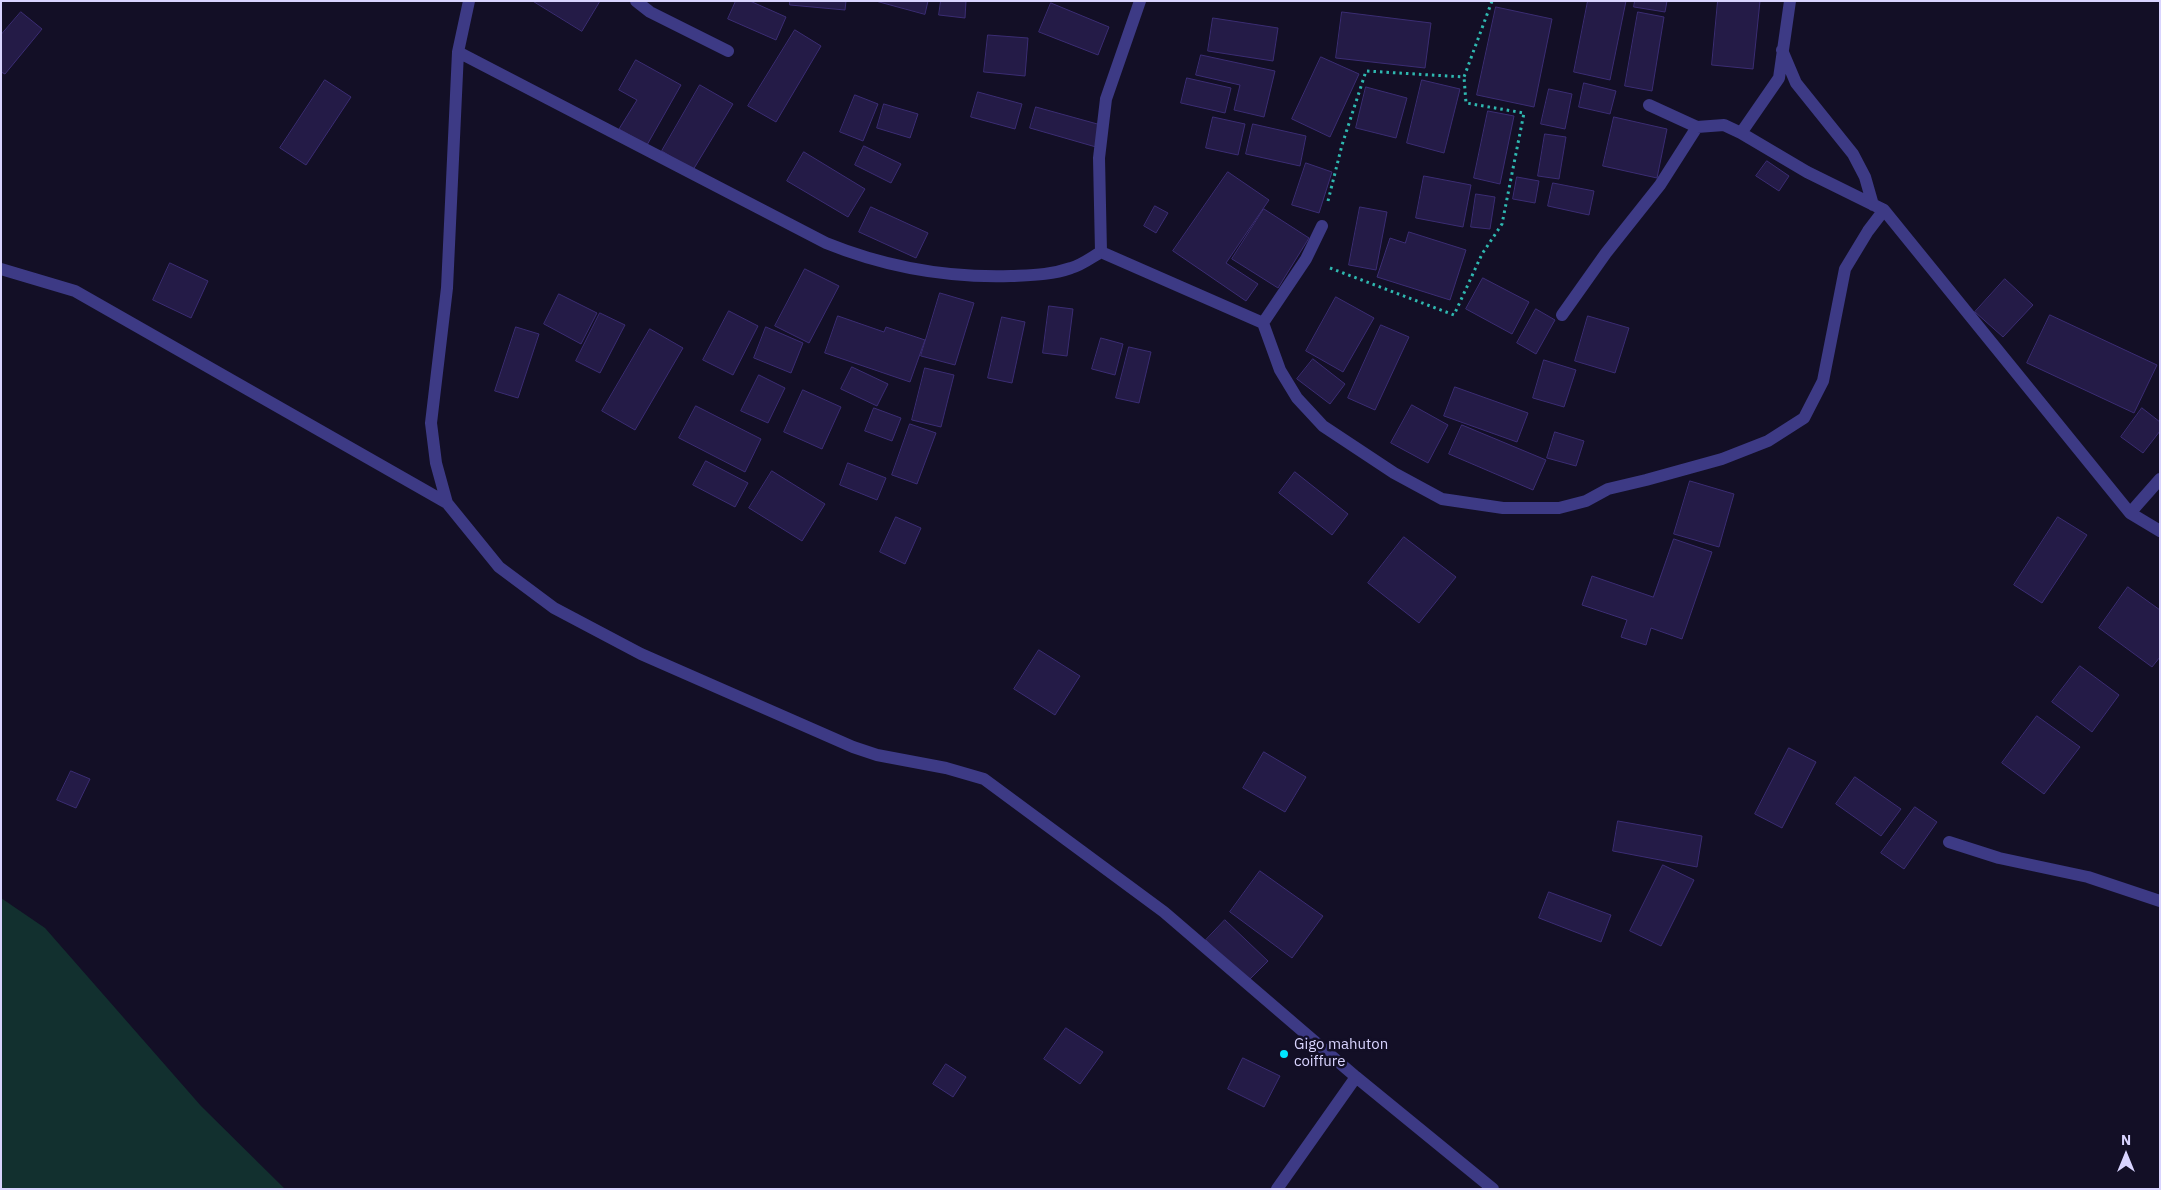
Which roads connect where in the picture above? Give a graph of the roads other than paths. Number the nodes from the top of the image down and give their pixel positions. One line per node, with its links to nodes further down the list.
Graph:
1 (470, 1): 7 (street)
2 (636, 1): 6 (street)
3 (1140, 1): 13 (street)
4 (1790, 1): 5 (street)
5 (1782, 50): 10 (street); 11 (street)
6 (728, 51)
7 (458, 52): 13 (street); 18 (street)
8 (1649, 105): 9 (street)
9 (1697, 127): 10 (street); 15 (street)
10 (1741, 133): 11 (street)
11 (1879, 208): 16 (street); 19 (street)
12 (1322, 226): 16 (street)
13 (1101, 252): 16 (street)
14 (1, 269): 18 (street)
15 (1562, 315)
16 (1263, 323)
17 (2160, 479): 19 (street)
18 (448, 503): 23 (street)
19 (2130, 513): 20 (street)
20 (2160, 531)
21 (1949, 842): 22 (street)
22 (2160, 901)
23 (1356, 1077): 24 (street); 25 (street)
24 (1277, 1189)
25 (1493, 1189)

